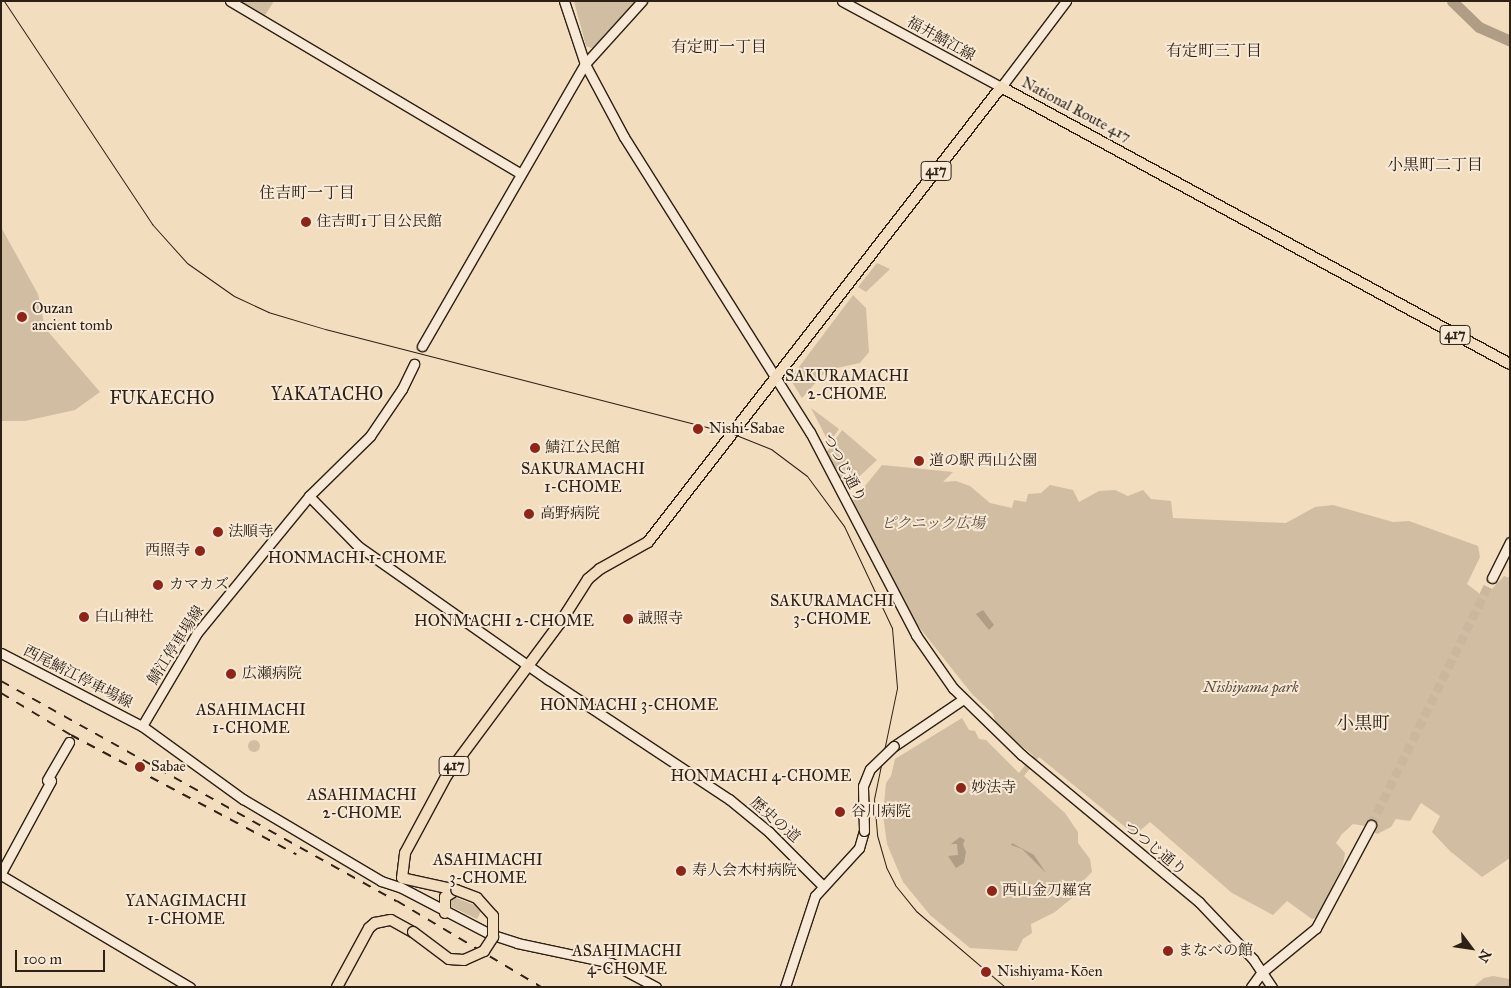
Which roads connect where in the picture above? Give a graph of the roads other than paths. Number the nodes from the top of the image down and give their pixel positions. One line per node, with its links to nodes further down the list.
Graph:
1 (230, 1): 8 (street)
2 (564, 1): 6 (street, つつじ通り)
3 (642, 1): 6 (street)
4 (842, 1): 7 (street, 福井鯖江線)
5 (1066, 1): 7 (street)
6 (586, 64): 8 (street); 12 (street, つつじ通り)
7 (1001, 87): 11 (highway, National Route 417 / 417); 12 (highway, National Route 417 / 417)
8 (520, 173): 9 (street)
9 (422, 346)
10 (414, 364): 13 (street, 鯖江停車場線)
11 (1510, 364)
12 (777, 379): 17 (highway, National Route 417 / 417); 18 (street, つつじ通り)
13 (309, 496): 17 (street); 19 (street, 鯖江停車場線)
14 (1510, 542): 15 (street)
15 (1492, 578)
16 (1, 653): 19 (street, 西尾鯖江停車場線)
17 (528, 665): 23 (highway, National Route 417 / 417); 24 (street, 歴史の道)
18 (962, 700): 24 (street, bridge); 27 (street, つつじ通り)
19 (142, 726): 23 (street, 西尾鯖江停車場線)
20 (69, 742): 22 (street)
21 (1371, 824): 27 (street)
22 (1, 874): 28 (street)
23 (401, 882): 25 (highway); 26 (street, 西尾鯖江停車場線)
24 (823, 886): 31 (street)
25 (456, 890): 26 (highway); 29 (highway, bridge)
26 (445, 913): 30 (street, 西尾鯖江停車場線)
27 (1262, 973): 32 (street); 33 (street, つつじ通り)
28 (190, 987)
29 (337, 987)
30 (656, 987)
31 (785, 987)
32 (1252, 987)
33 (1272, 987)

